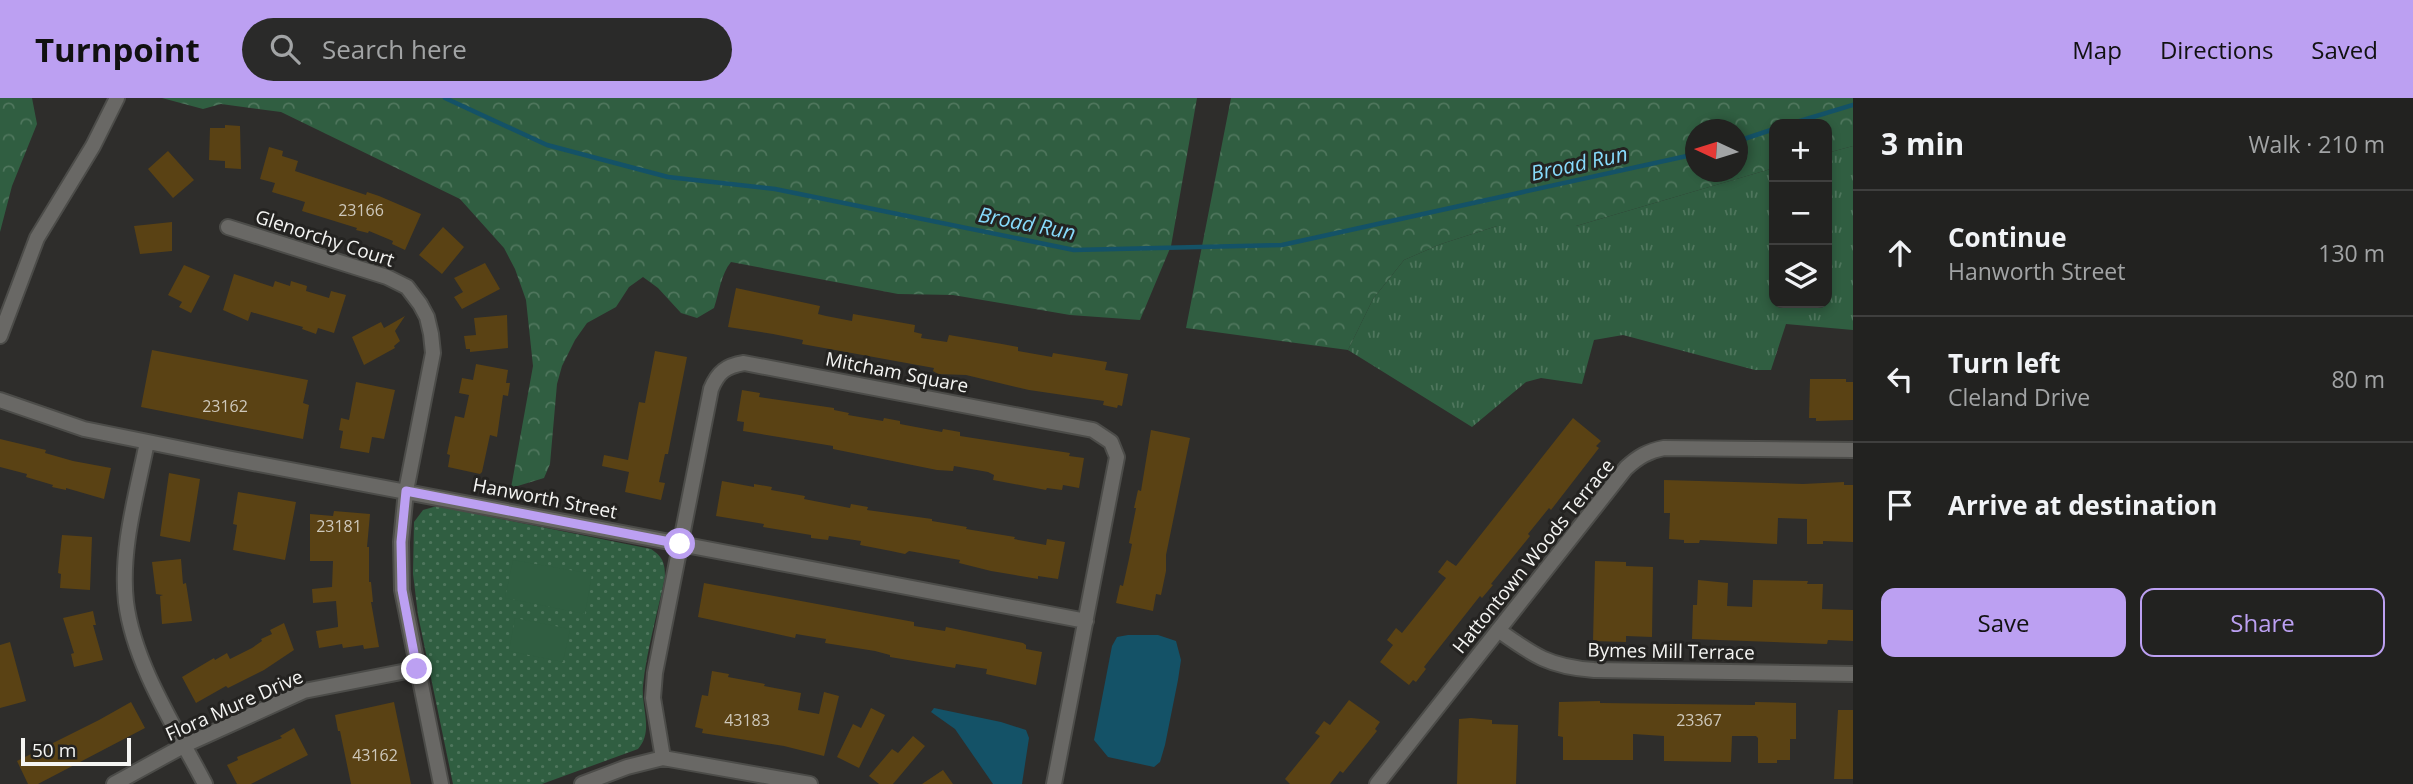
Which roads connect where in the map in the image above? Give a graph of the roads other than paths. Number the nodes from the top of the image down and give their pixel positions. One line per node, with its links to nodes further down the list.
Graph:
1 (117, 98): 3 (street)
2 (228, 227): 7 (street, Glenorchy Court)
3 (0, 336)
4 (0, 400): 5 (street, Hanworth Street)
5 (147, 442): 7 (street, Hanworth Street); 13 (street)
6 (1853, 450): 10 (street, Hattontown Woods Terrace)
7 (406, 491): 8 (street, Hanworth Street); 11 (street, Glenorchy Court)
8 (680, 544): 9 (street, Hanworth Street); 9 (street, Mitcham Square); 14 (street, Mitcham Square)
9 (1086, 621): 20 (street, Mitcham Square)
10 (1497, 630): 12 (street, Bymes Mill Terrace); 21 (street, Hattontown Woods Terrace)
11 (417, 669): 13 (street, Flora Mure Drive); 17 (street, Glenorchy Court)
12 (1853, 674)
13 (185, 746): 15 (street, Flora Mure Drive); 16 (street)
14 (663, 758): 18 (street); 19 (street)
15 (114, 784)
16 (205, 784)
17 (441, 784)
18 (582, 784)
19 (810, 784)
20 (1054, 784)
21 (1377, 784)

